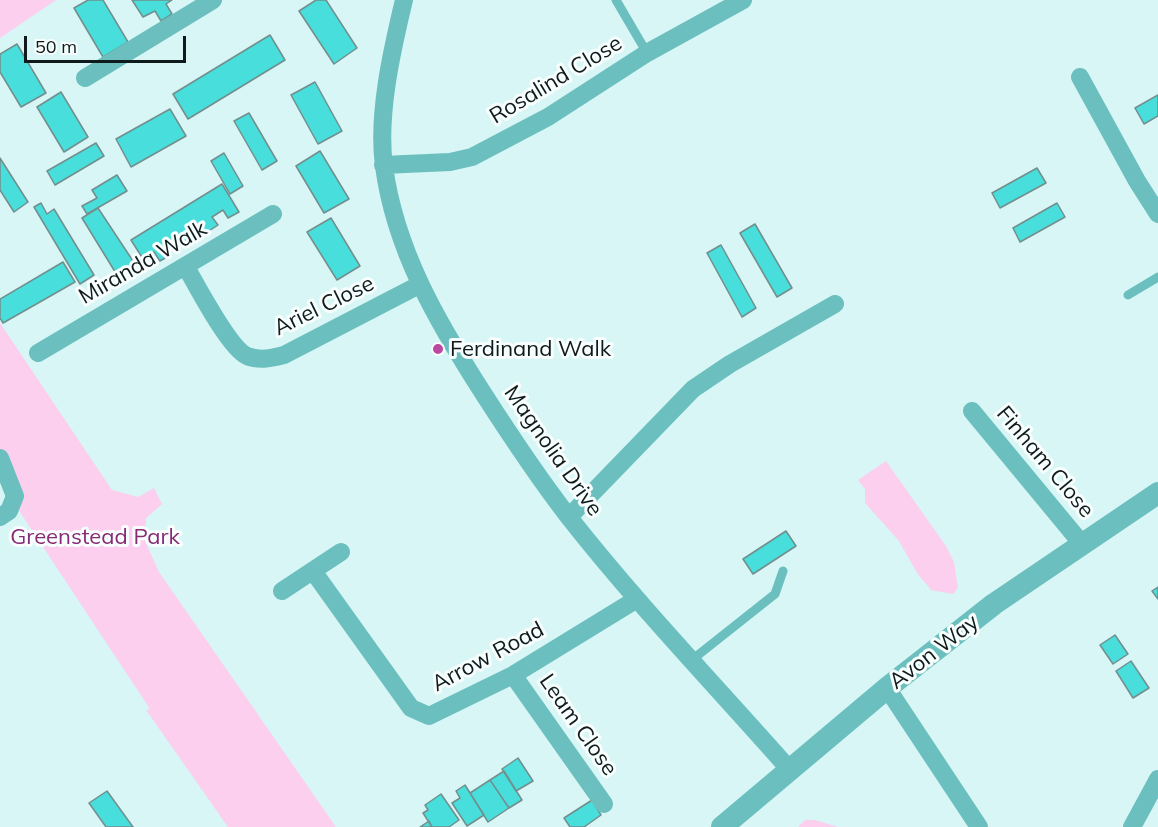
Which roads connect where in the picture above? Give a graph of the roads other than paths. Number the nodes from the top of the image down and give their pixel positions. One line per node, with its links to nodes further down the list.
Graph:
1 (213, 0): 7 (street)
2 (404, 0): 8 (street, Magnolia Drive)
3 (616, 0): 5 (lane)
4 (743, 0): 5 (street, Rosalind Close)
5 (647, 53): 8 (street, Rosalind Close)
6 (1080, 77): 10 (street)
7 (85, 78)
8 (383, 165): 13 (street, Magnolia Drive)
9 (273, 214): 11 (street, Miranda Walk)
10 (1158, 214)
11 (186, 267): 13 (street, Ariel Close); 16 (street, Miranda Walk)
12 (1158, 277): 14 (lane)
13 (419, 285): 20 (street, Magnolia Drive)
14 (1128, 296)
15 (835, 304): 20 (street)
16 (38, 353)
17 (972, 411): 22 (street, Finham Close)
18 (0, 458): 21 (street)
19 (1158, 493): 22 (street, Avon Way)
20 (569, 516): 27 (street, Magnolia Drive)
21 (0, 517)
22 (1082, 544): 30 (street, Avon Way)
23 (341, 552): 24 (street)
24 (314, 571): 26 (street); 29 (street, Arrow Road)
25 (783, 571): 28 (lane)
26 (282, 591)
27 (637, 599): 28 (street, Magnolia Drive); 29 (street, Arrow Road)
28 (693, 659): 31 (street, Magnolia Drive)
29 (513, 675): 33 (street, Leam Close)
30 (887, 688): 31 (street, Avon Way); 35 (street)
31 (789, 770): 34 (street, Avon Way)
32 (1158, 779): 36 (street)
33 (604, 804)
34 (722, 827)
35 (979, 827)
36 (1132, 827)

